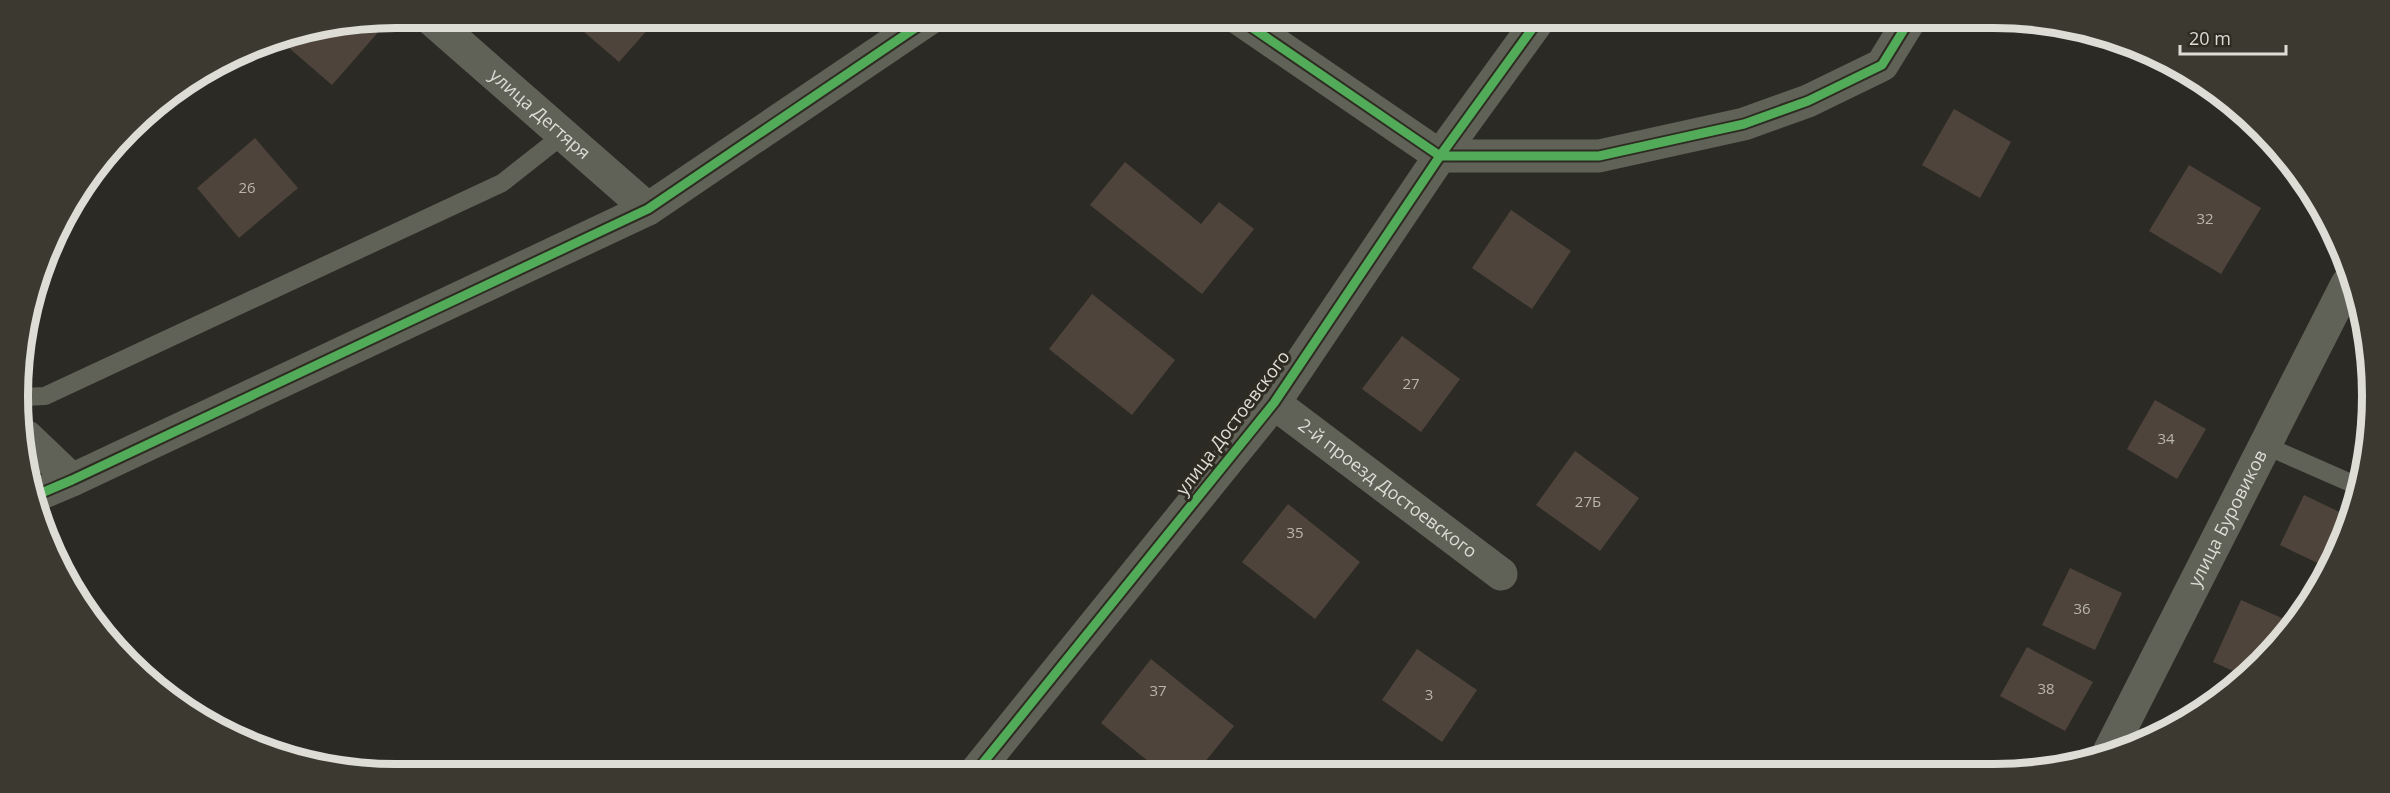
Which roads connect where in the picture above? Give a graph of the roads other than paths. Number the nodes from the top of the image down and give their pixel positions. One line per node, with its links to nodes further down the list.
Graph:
1 (441, 28): 6 (street, улица Дегтяря)
2 (915, 28): 8 (street)
3 (1253, 28): 7 (street)
4 (1533, 28): 7 (street, улица Достоевского)
5 (1905, 28): 7 (street)
6 (563, 135): 8 (street, улица Дегтяря); 10 (lane)
7 (1440, 156): 11 (street, улица Достоевского)
8 (648, 209): 14 (street)
9 (2345, 288): 13 (street, улица Буровиков)
10 (28, 397)
11 (1274, 403): 17 (street, 2-й проезд Достоевского); 19 (street, улица Достоевского)
12 (32, 441): 14 (street)
13 (2264, 445): 15 (lane); 18 (street, улица Буровиков)
14 (72, 480): 16 (street)
15 (2351, 483)
16 (41, 493)
17 (1501, 574)
18 (2113, 745)
19 (992, 764)

